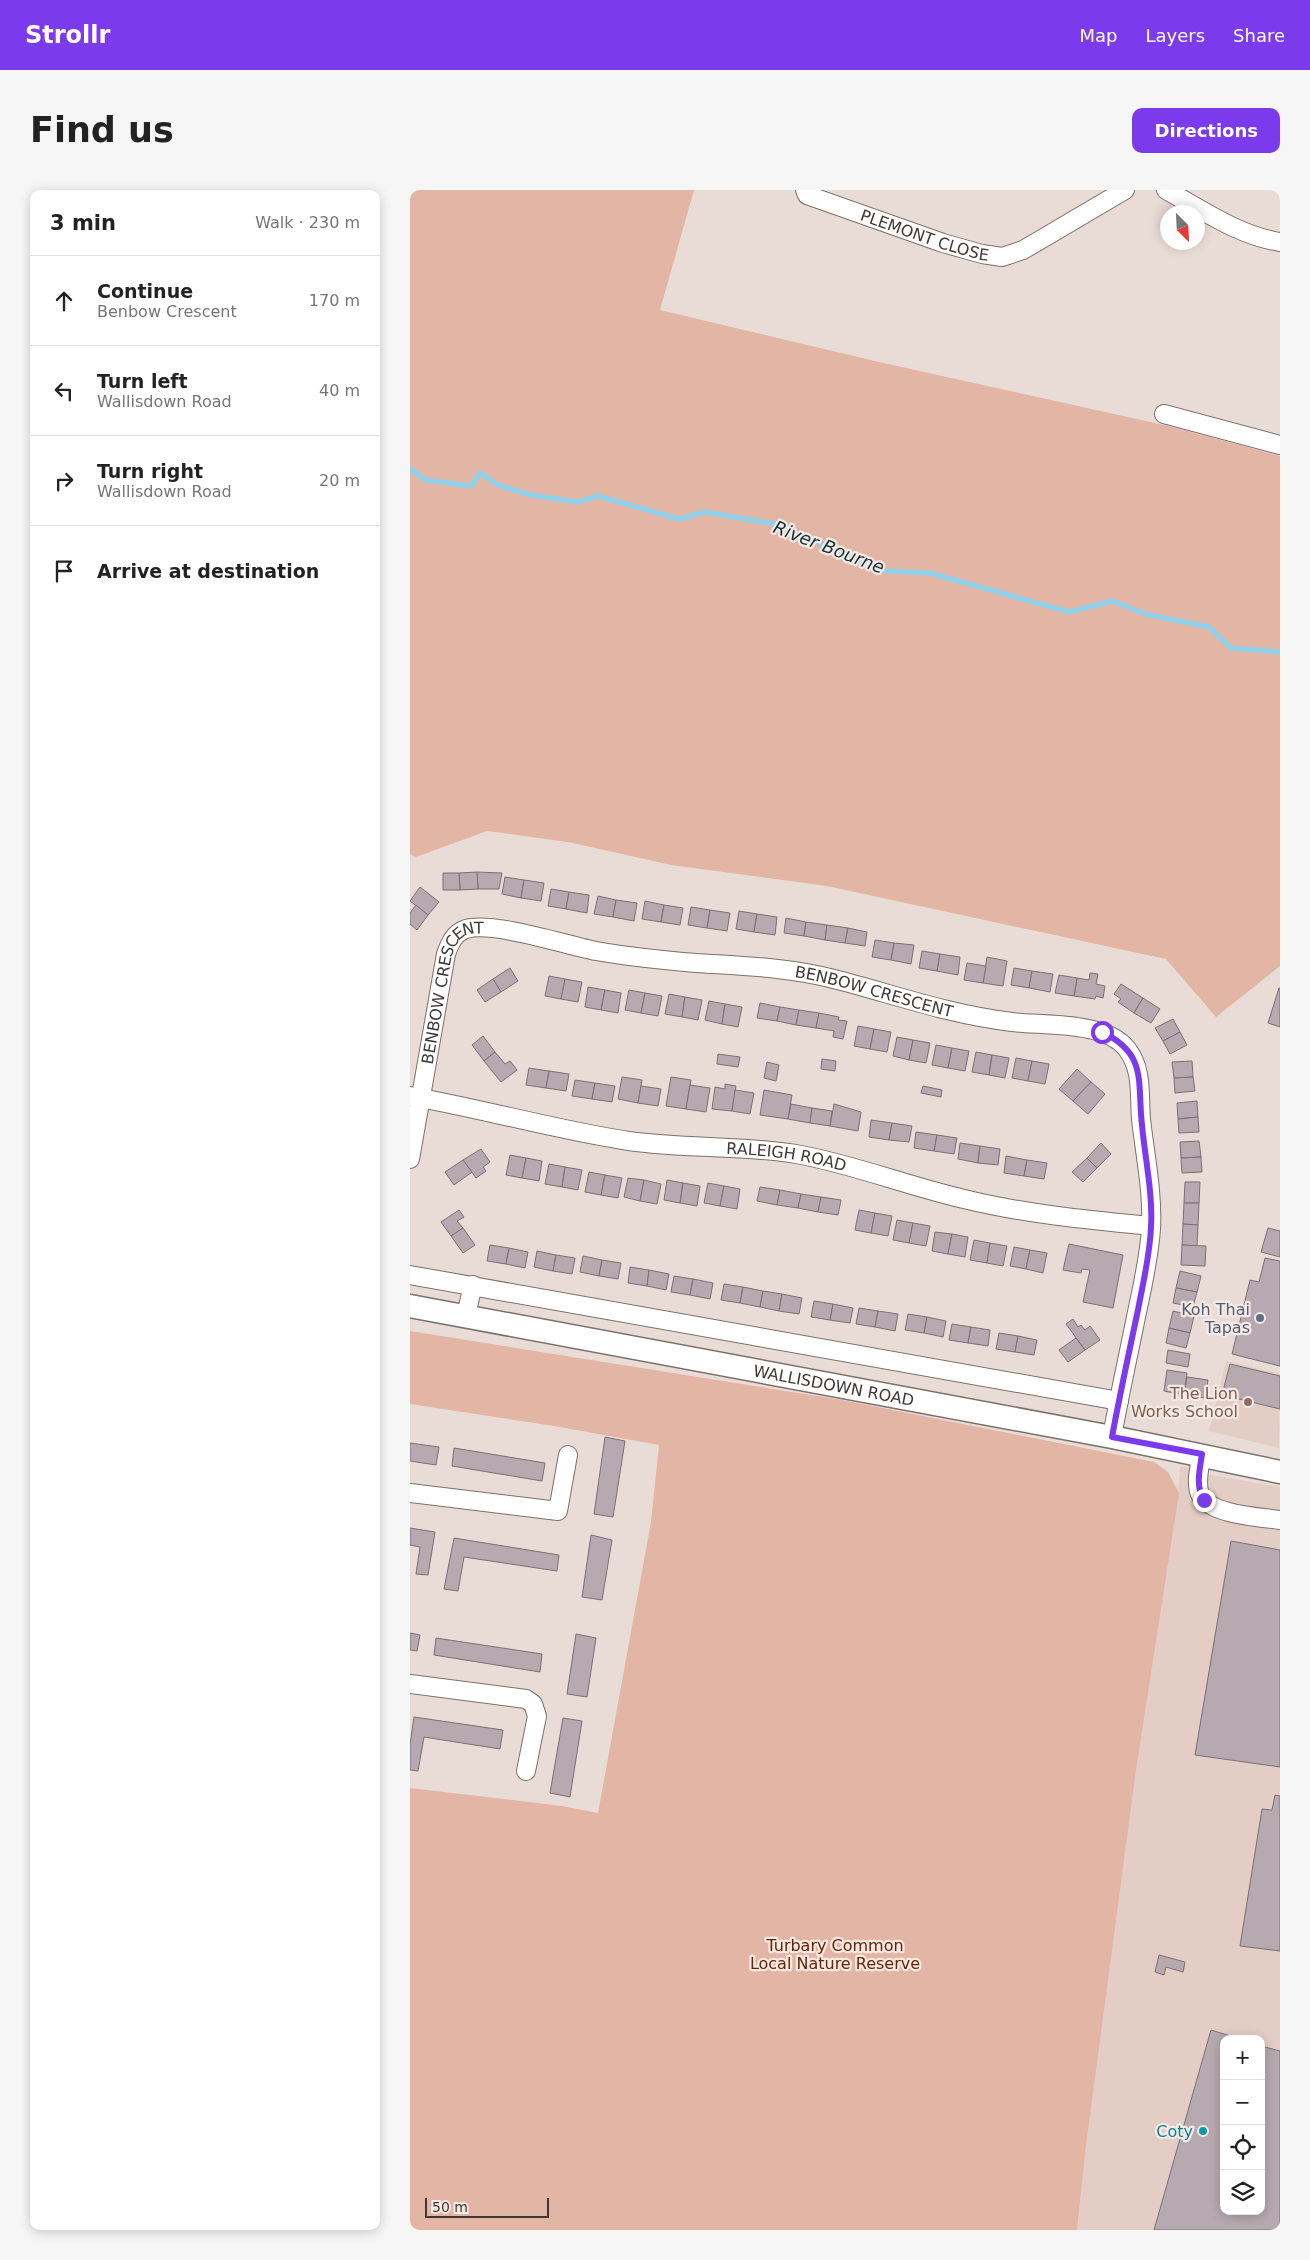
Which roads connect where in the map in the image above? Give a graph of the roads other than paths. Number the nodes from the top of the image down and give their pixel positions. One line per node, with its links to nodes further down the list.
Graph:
1 (804, 190): 2 (street, PLEMONT CLOSE)
2 (1125, 190)
3 (1166, 190): 4 (street)
4 (1280, 242)
5 (1164, 414): 6 (street)
6 (1280, 445)
7 (415, 1097): 8 (street, BENBOW CRESCENT); 9 (street, RALEIGH ROAD); 9 (street, BENBOW CRESCENT)
8 (410, 1159)
9 (1151, 1226): 14 (street, BENBOW CRESCENT)
10 (410, 1275): 11 (street, WALLISDOWN ROAD)
11 (473, 1285): 13 (street); 14 (street, WALLISDOWN ROAD)
12 (410, 1306): 13 (main road, WALLISDOWN ROAD)
13 (466, 1315): 15 (main road, WALLISDOWN ROAD)
14 (1119, 1401): 15 (street, BENBOW CRESCENT)
15 (1112, 1437): 16 (main road, WALLISDOWN ROAD)
16 (1202, 1454): 18 (main road, WALLISDOWN ROAD); 20 (street)
17 (568, 1455): 19 (street)
18 (1280, 1472)
19 (410, 1493)
20 (1280, 1520)
21 (410, 1684): 22 (street)
22 (526, 1771)

